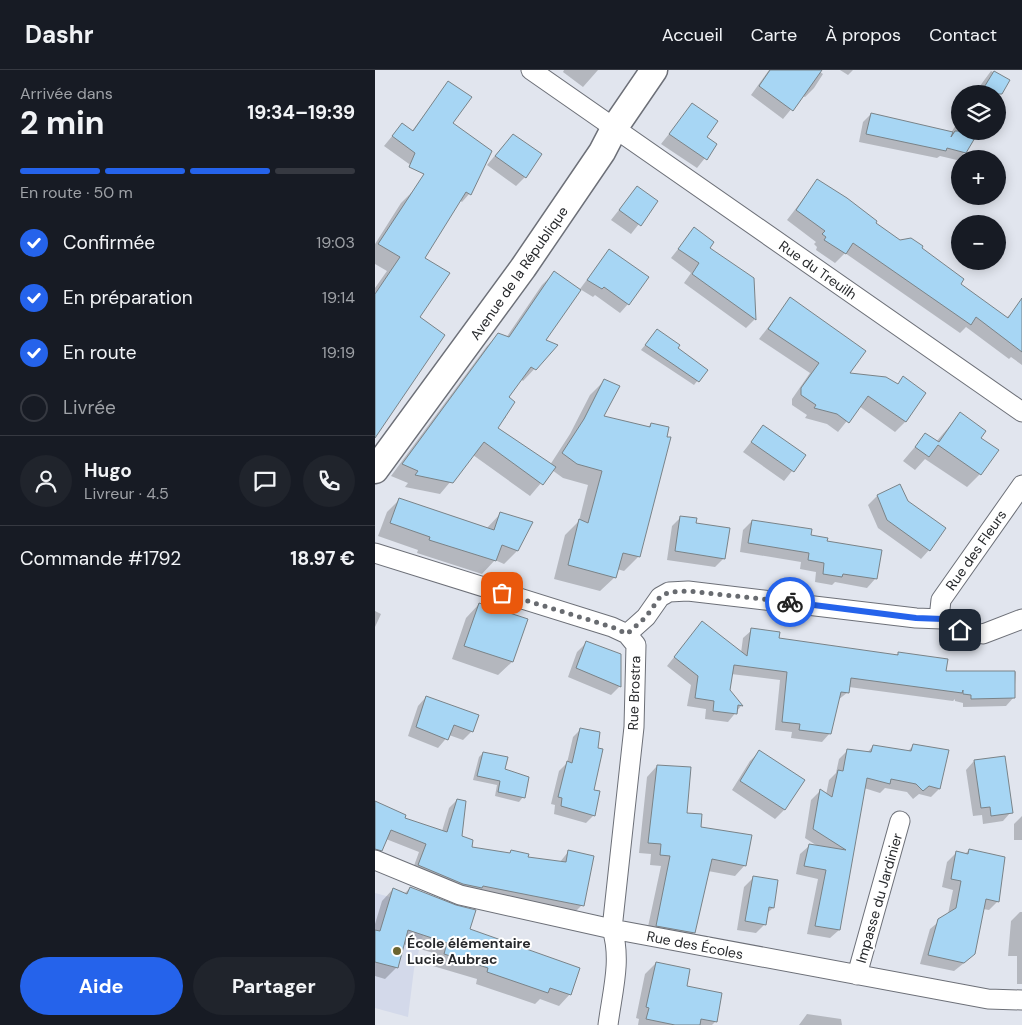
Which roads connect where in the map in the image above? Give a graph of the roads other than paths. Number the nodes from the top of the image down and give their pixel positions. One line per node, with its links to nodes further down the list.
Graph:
1 (531, 70): 3 (street, Rue du Treuilh)
2 (654, 70): 3 (main road, Avenue de la République)
3 (615, 127): 4 (street, Rue du Treuilh); 5 (main road, Avenue de la République)
4 (1022, 412)
5 (375, 470)
6 (1022, 485): 8 (street, Rue des Fleurs)
7 (375, 553): 10 (street)
8 (943, 619): 9 (street); 10 (street)
9 (1022, 619)
10 (627, 634): 13 (street, Rue Brostra)
11 (900, 821): 14 (street, Impasse du Jardinier)
12 (375, 860): 13 (street, Rue des Écoles)
13 (612, 929): 14 (street, Rue des Écoles); 16 (street, Rue Brostra)
14 (857, 975): 15 (street, Rue des Écoles)
15 (1022, 1000)
16 (608, 1025)

